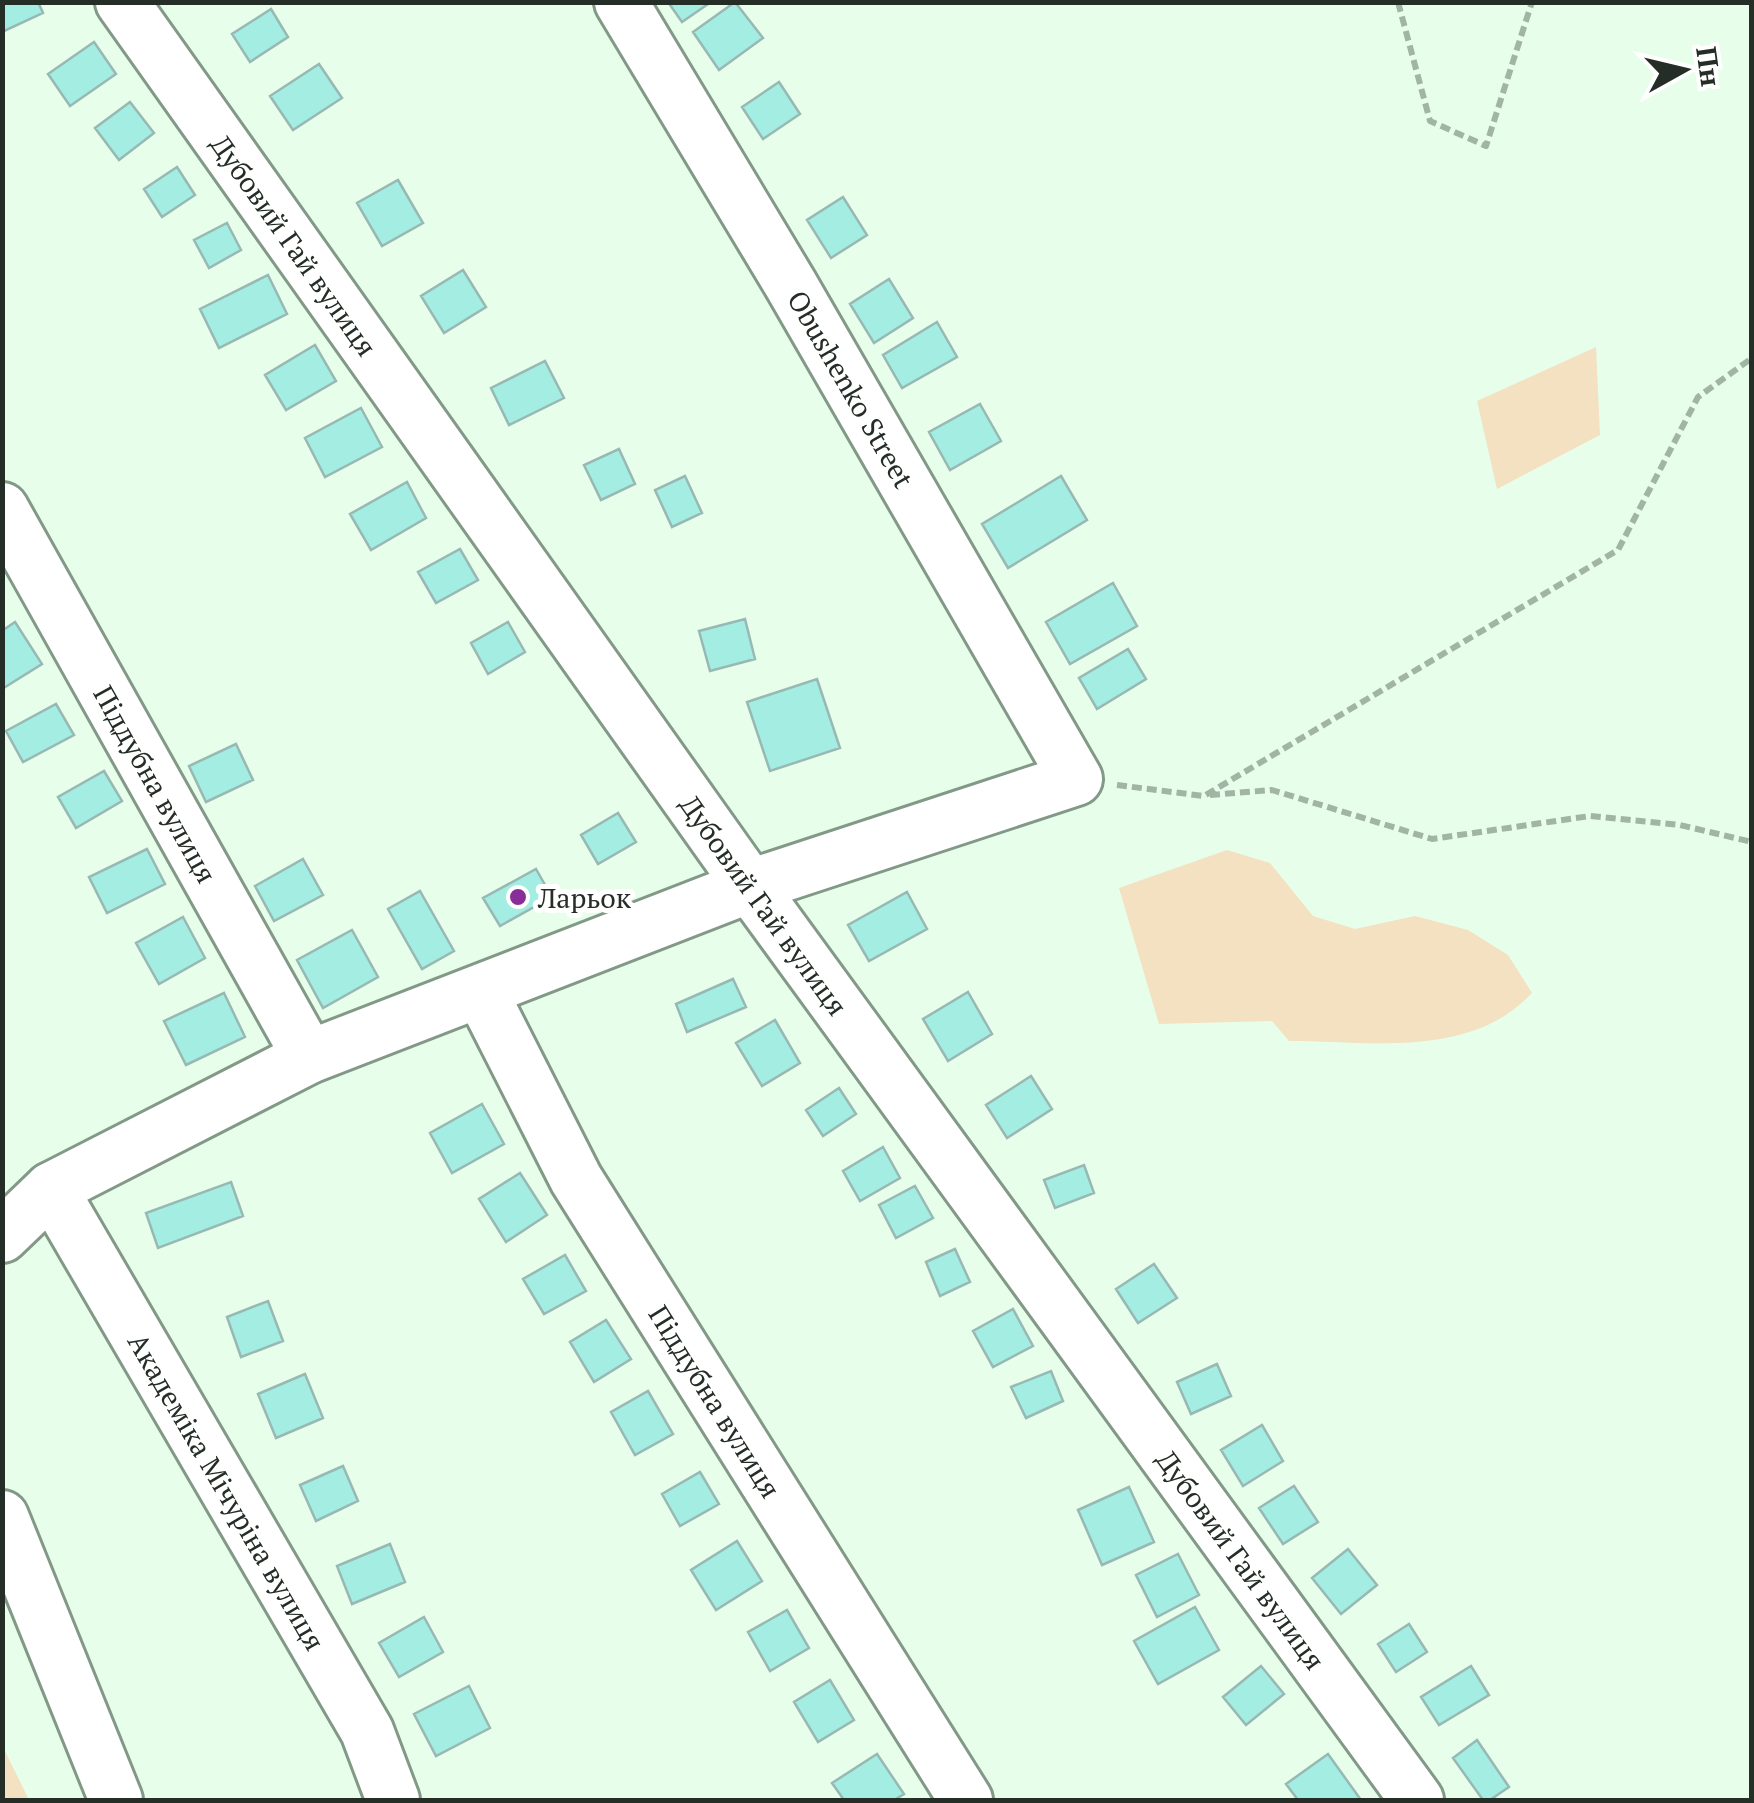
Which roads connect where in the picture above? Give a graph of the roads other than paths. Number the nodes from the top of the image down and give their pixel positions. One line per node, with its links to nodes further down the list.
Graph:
1 (122, 2): 4 (street, Дубовий Гай вулиця)
2 (621, 2): 4 (street, Obushenko Street)
3 (2, 508): 6 (street, Піддубна вулиця)
4 (750, 886): 5 (street); 13 (street, Дубовий Гай вулиця)
5 (481, 992): 6 (street); 12 (street, Піддубна вулиця)
6 (309, 1057): 7 (street)
7 (52, 1189): 8 (street); 11 (street, Академіка Мічуріна вулиця)
8 (2, 1236)
9 (2, 1517): 10 (street)
10 (116, 1800)
11 (393, 1800)
12 (966, 1800)
13 (1417, 1800)

